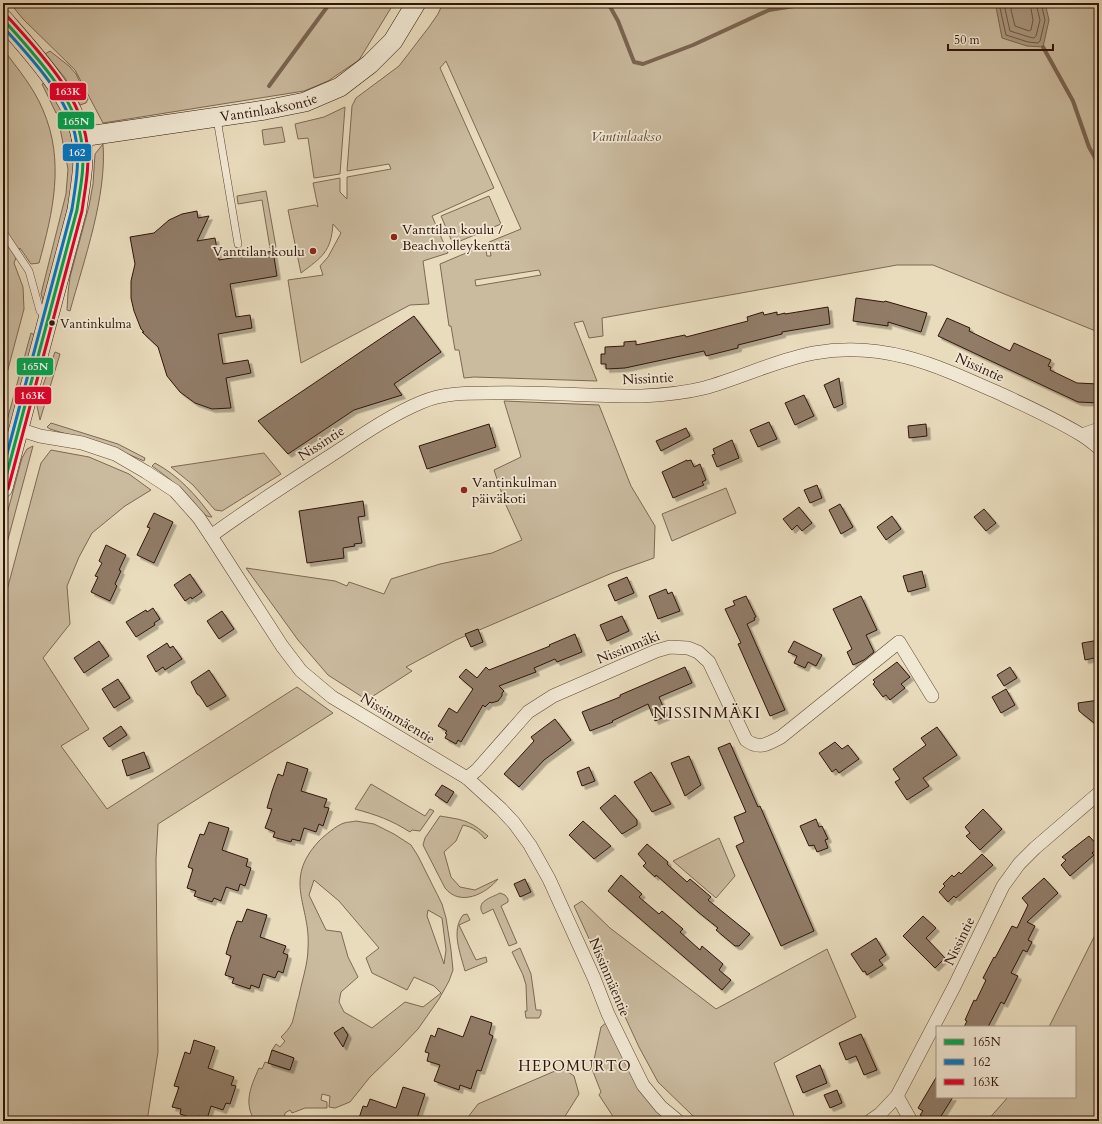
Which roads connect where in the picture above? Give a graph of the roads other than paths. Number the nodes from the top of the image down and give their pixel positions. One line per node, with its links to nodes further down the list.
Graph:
1 (416, 3): 3 (street, Vantinlaaksontie)
2 (3, 19): 4 (street)
3 (217, 116): 4 (street, Vantinlaaksontie); 6 (lane)
4 (81, 137): 7 (street)
5 (3, 232): 7 (lane)
6 (238, 244)
7 (49, 318): 8 (street)
8 (18, 429): 12 (street); 13 (street, Nissinmäentie)
9 (1099, 429): 10 (street)
10 (1082, 434): 11 (street, Nissintie); 13 (street, Nissintie)
11 (1099, 448)
12 (3, 488)
13 (211, 536): 15 (street, Nissinmäentie)
14 (932, 696): 15 (street, Nissinmäki)
15 (467, 778): 18 (street, Nissinmäentie)
16 (1099, 793): 17 (street, Nissintie)
17 (897, 1096): 19 (street, Nissintie); 20 (street)
18 (678, 1121)
19 (870, 1121)
20 (911, 1121)

